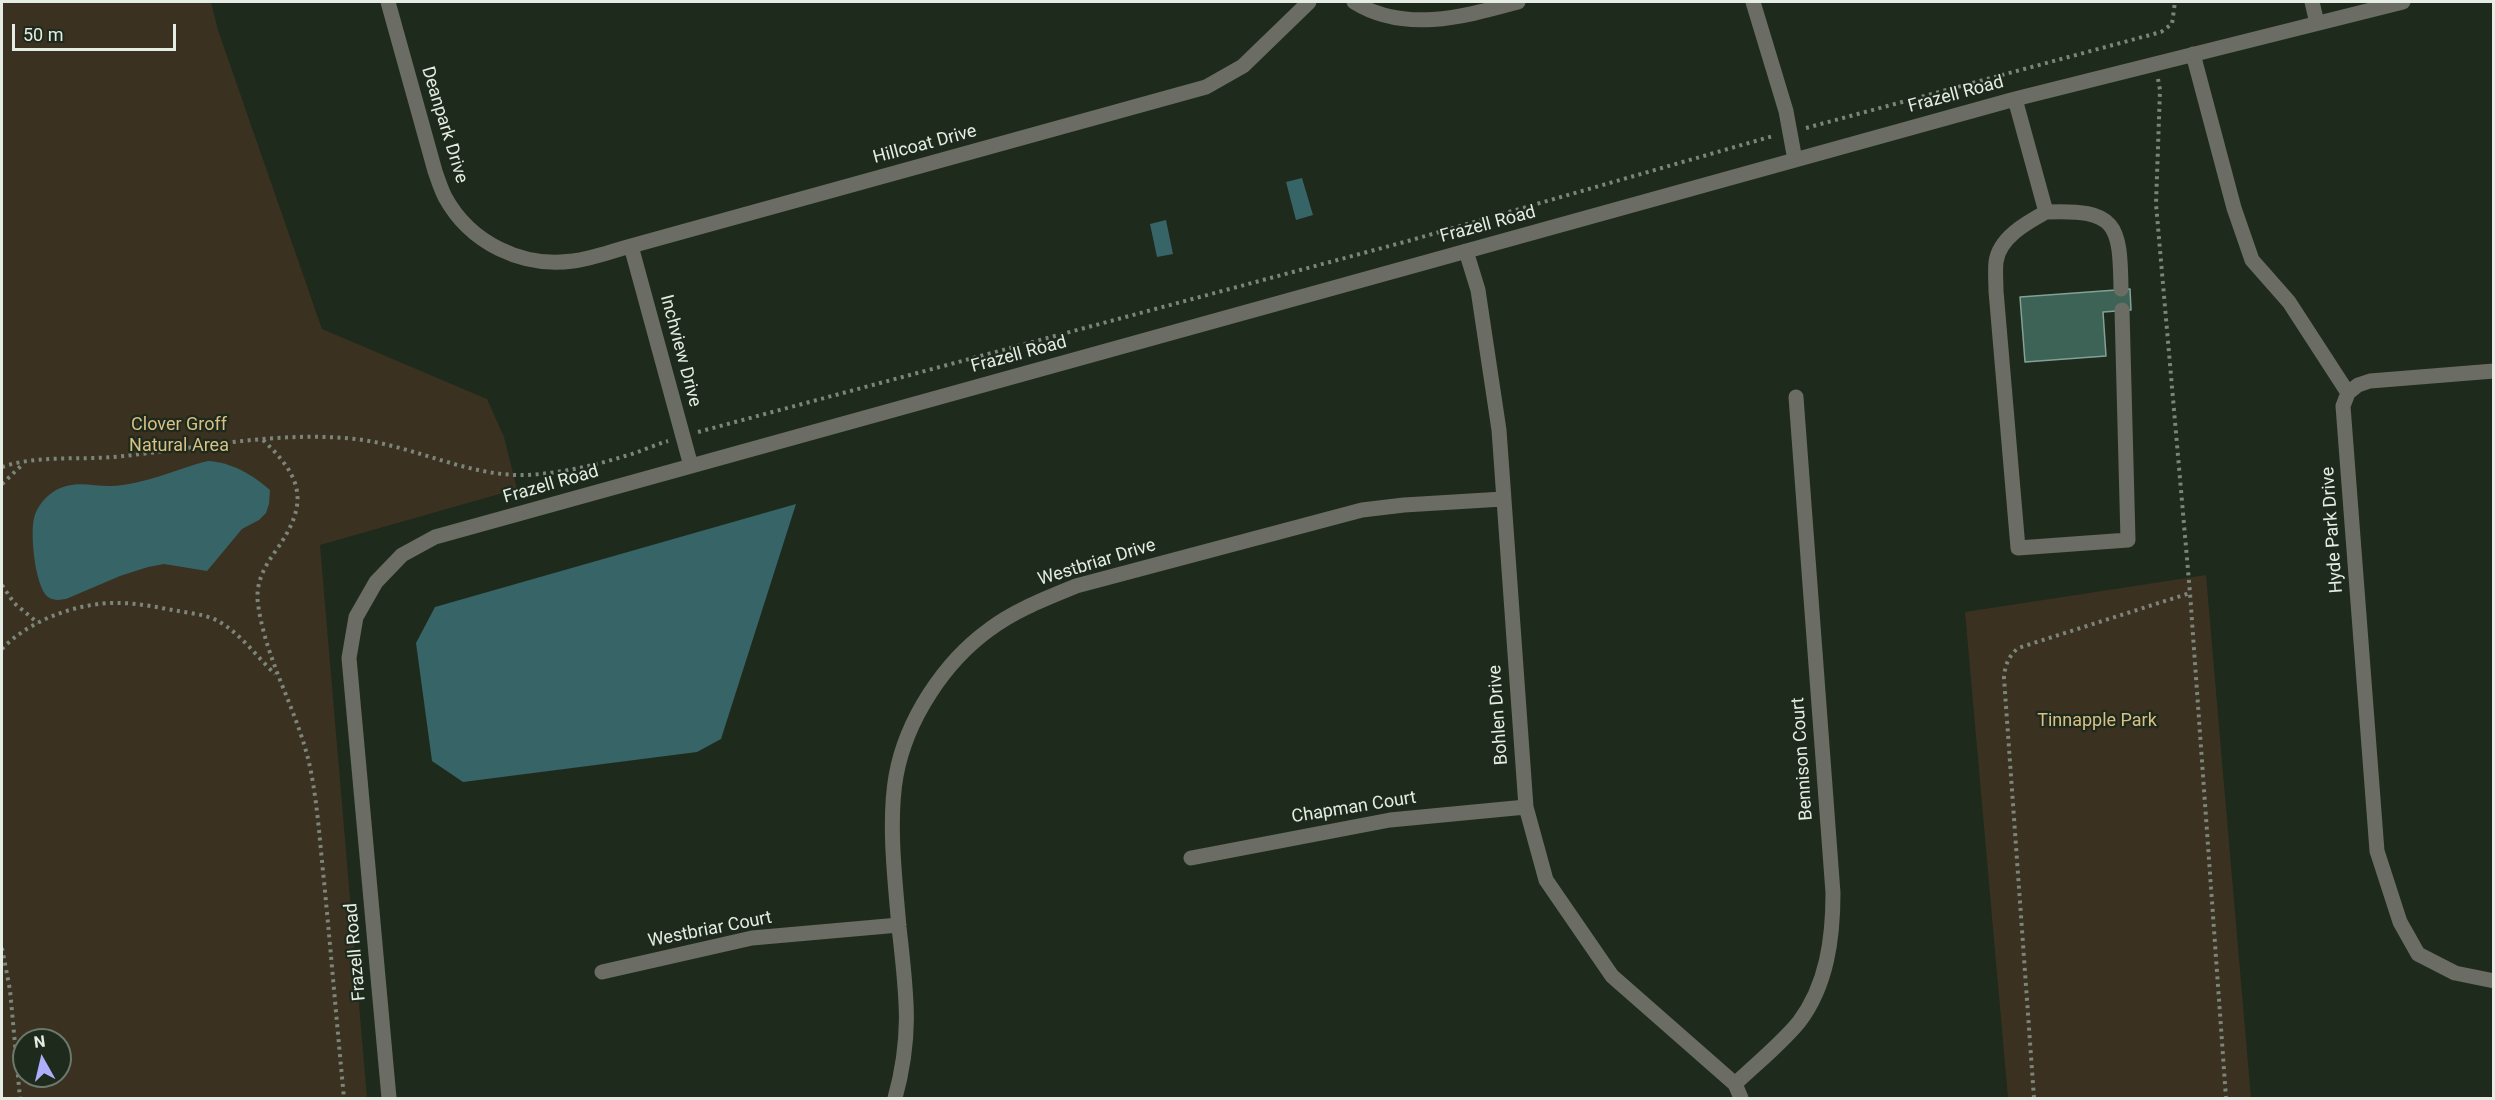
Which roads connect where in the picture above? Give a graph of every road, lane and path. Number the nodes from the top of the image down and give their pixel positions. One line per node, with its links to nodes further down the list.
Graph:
1 (388, 2): 18 (street, Deanpark Drive)
2 (1309, 2): 16 (street, Hillcoat Drive)
3 (1354, 2): 4 (street)
4 (1518, 2)
5 (1753, 2): 13 (street)
6 (2175, 2): 13 (path)
7 (2312, 2): 9 (street)
8 (2403, 2): 9 (street, Frazell Road)
9 (2317, 22): 10 (street, Frazell Road)
10 (2193, 54): 12 (street, Frazell Road); 22 (street)
11 (2160, 90): 32 (path)
12 (2015, 99): 14 (street, Frazell Road); 15 (street)
13 (1790, 132): 14 (street); 24 (path)
14 (1795, 160): 17 (street, Frazell Road)
15 (2046, 212): 19 (street); 20 (street)
16 (631, 246): 18 (street, Hillcoat Drive); 24 (street, Inchview Drive)
17 (1466, 251): 27 (street, Frazell Road); 30 (street, Bohlen Drive)
18 (522, 258)
19 (2121, 290)
20 (2122, 310)
21 (2493, 371): 22 (street)
22 (2348, 393): 41 (street, Hyde Park Drive)
23 (1796, 397): 42 (street, Bennison Court)
24 (683, 437): 25 (path); 27 (street, Inchview Drive)
25 (263, 440): 26 (path); 35 (path)
26 (25, 463): 28 (path); 29 (path)
27 (691, 466): 45 (street, Frazell Road)
28 (2, 467)
29 (2, 484)
30 (1503, 499): 36 (street, Bohlen Drive); 38 (street, Westbriar Drive)
31 (2, 585): 33 (path)
32 (2190, 593): 48 (path); 49 (path)
33 (38, 623): 34 (path); 35 (path)
34 (2, 649)
35 (277, 676): 44 (path)
36 (1526, 807): 37 (street, Chapman Court); 42 (street, Bohlen Drive)
37 (1191, 858)
38 (899, 925): 40 (street, Westbriar Court); 46 (street, Westbriar Drive)
39 (2, 948): 43 (path)
40 (602, 972)
41 (2493, 981)
42 (1735, 1084): 47 (street, Bohlen Drive)
43 (20, 1098)
44 (344, 1098)
45 (389, 1098)
46 (895, 1098)
47 (1742, 1098)
48 (2034, 1098)
49 (2226, 1098)

